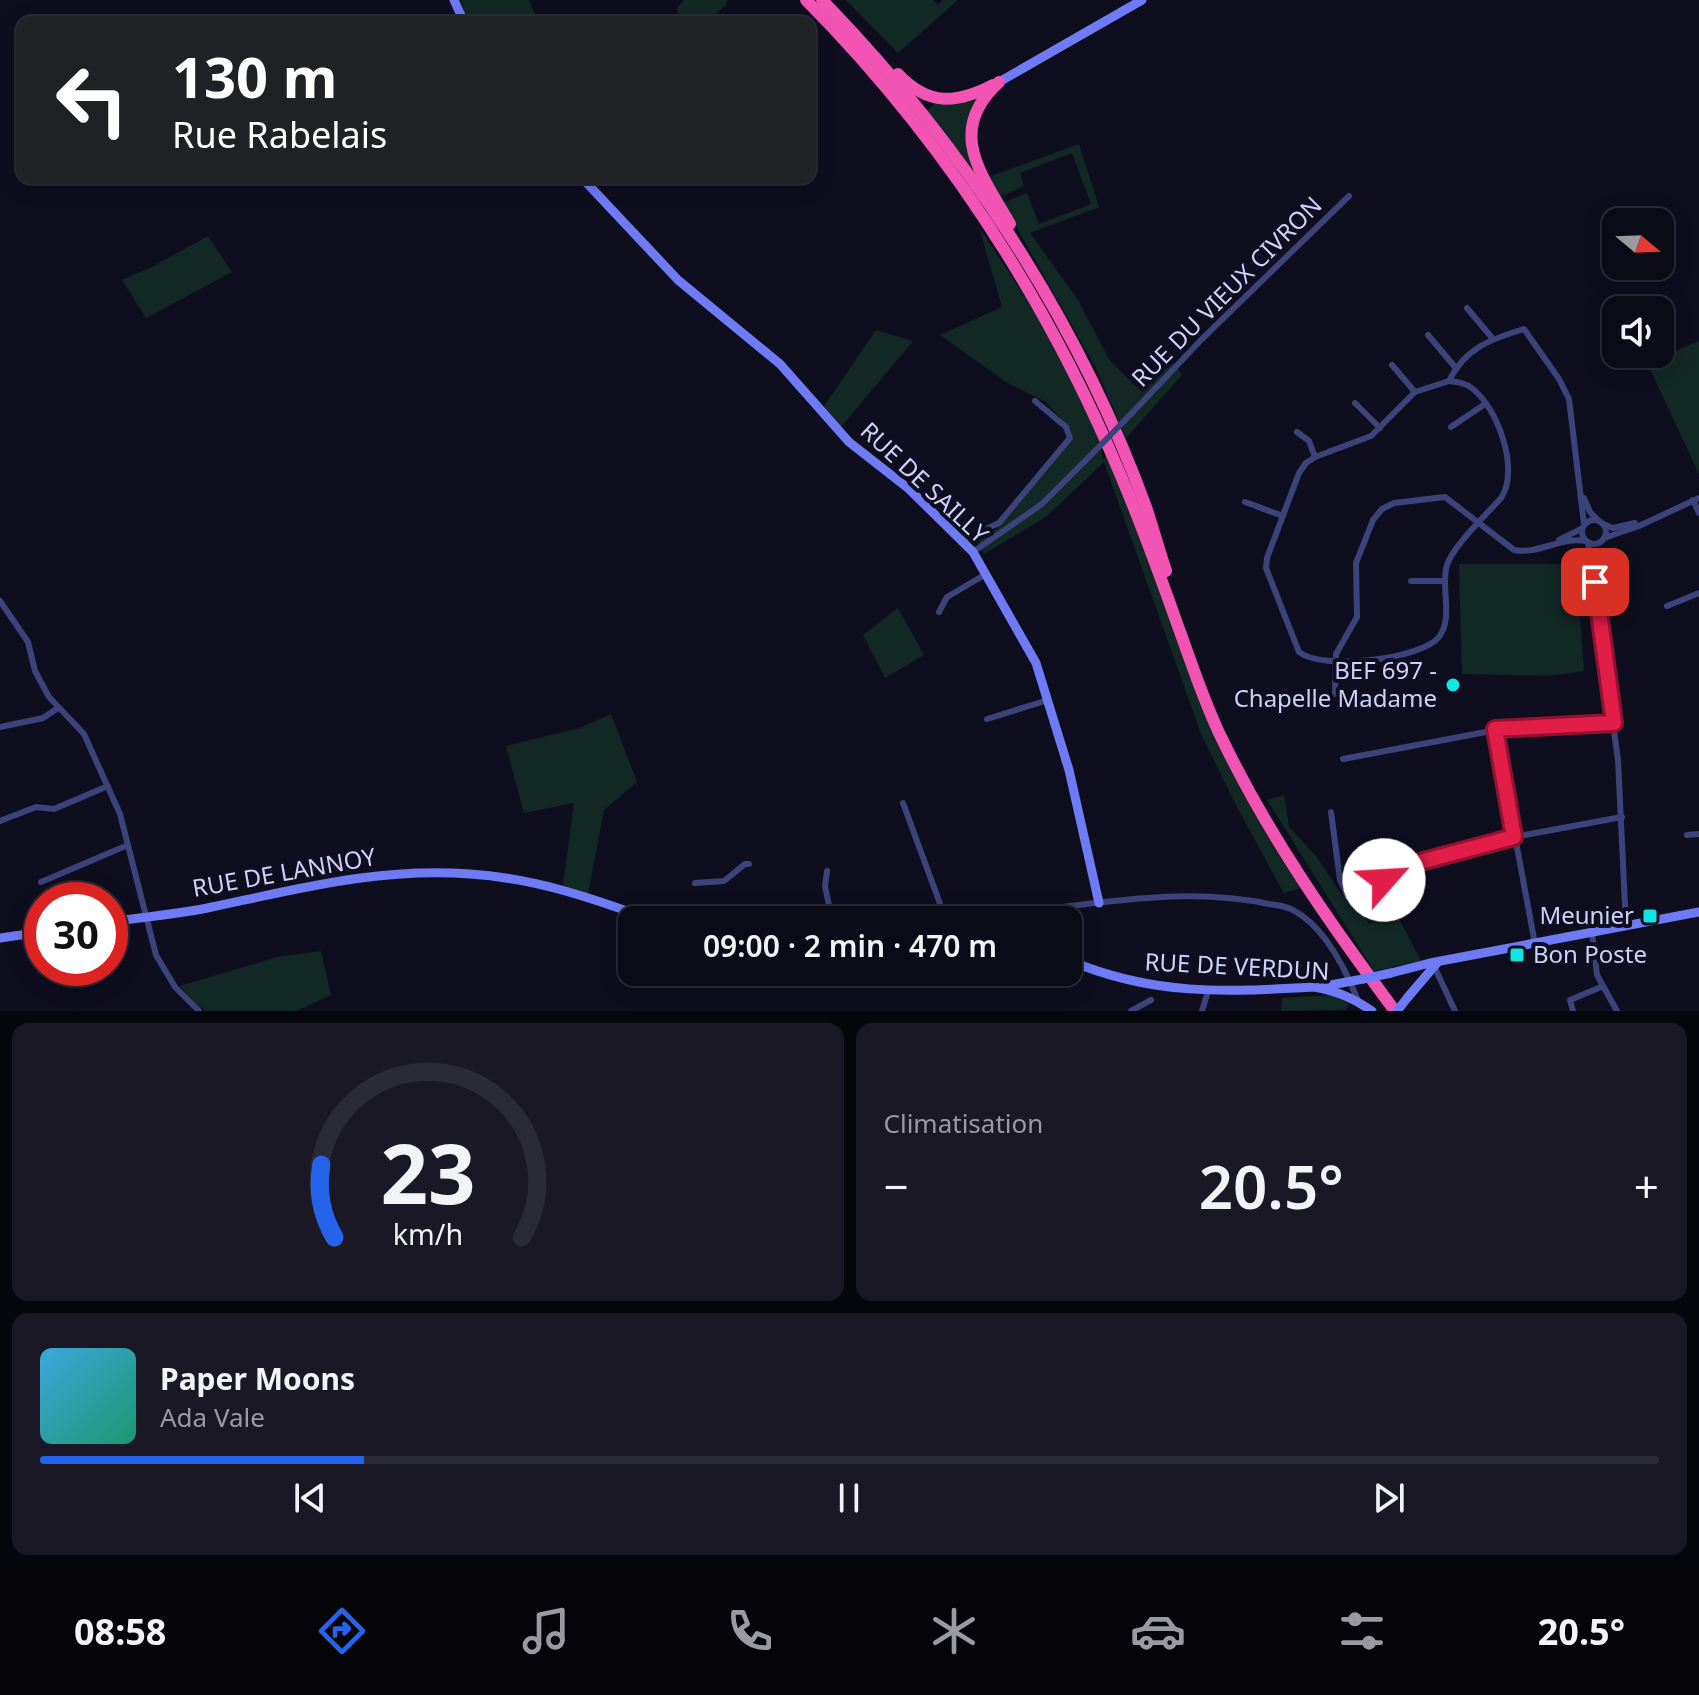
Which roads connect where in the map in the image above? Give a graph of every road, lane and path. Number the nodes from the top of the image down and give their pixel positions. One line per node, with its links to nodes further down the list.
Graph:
1 (806, 0): 94 (highway)
2 (824, 0): 4 (highway); 7 (highway)
3 (1142, 0): 4 (main road)
4 (999, 82): 7 (highway)
5 (588, 184): 32 (main road, RUE DE SAILLY)
6 (1349, 196): 35 (street, RUE DU VIEUX CIVRON, bridge)
7 (1036, 279): 94 (highway)
8 (1467, 308): 10 (street)
9 (1428, 335): 12 (street)
10 (1493, 339): 12 (street); 22 (street)
11 (1392, 365): 14 (street)
12 (1455, 367): 13 (street)
13 (1449, 381): 14 (street); 17 (street)
14 (1415, 392): 19 (street)
15 (1035, 401): 32 (street)
16 (1355, 403): 19 (street)
17 (1485, 404): 18 (street); 29 (street)
18 (1451, 427)
19 (1380, 428): 21 (street)
20 (1297, 432): 21 (street)
21 (1315, 457): 26 (street)
22 (1580, 486): 28 (street); 30 (street)
23 (1696, 499): 25 (street); 27 (street)
24 (1245, 502): 26 (street)
25 (1699, 513)
26 (1283, 516): 44 (street)
27 (1654, 518): 28 (street); 31 (street)
28 (1601, 522): 30 (street); 31 (street)
29 (1480, 523): 34 (street); 38 (street); 44 (street)
30 (1583, 525): 33 (street); 34 (street)
31 (1603, 539): 33 (street); 39 (street)
32 (962, 540): 35 (main road, RUE DE SAILLY)
33 (1587, 542): 34 (street); 39 (street)
34 (1541, 547)
35 (973, 552): 36 (main road, RUE DE SAILLY)
36 (986, 574): 43 (street); 46 (main road, RUE DE SAILLY)
37 (1411, 581): 38 (street)
38 (1445, 581): 44 (street)
39 (1595, 582): 49 (street)
40 (1699, 593): 42 (street)
41 (0, 601): 47 (street)
42 (1667, 606)
43 (939, 612)
44 (1335, 663): 45 (street)
45 (1335, 694)
46 (1048, 700): 48 (street); 66 (main road, RUE DE SAILLY)
47 (58, 708): 50 (street); 53 (street)
48 (987, 719)
49 (1614, 723): 51 (street); 56 (street)
50 (0, 727)
51 (1495, 729): 52 (street); 60 (street)
52 (1343, 759)
53 (108, 786): 57 (street); 61 (street)
54 (903, 803): 68 (street)
55 (1331, 812): 60 (street)
56 (1622, 817): 60 (street); 74 (street)
57 (0, 821)
58 (1699, 834): 59 (street)
59 (1687, 835)
60 (1514, 837): 78 (street)
61 (128, 845): 64 (street); 72 (street)
62 (749, 864): 65 (street)
63 (827, 871): 67 (street)
64 (41, 882)
65 (695, 883)
66 (1099, 903): 69 (street); 83 (street)
67 (829, 906)
68 (941, 906)
69 (1071, 906)
70 (618, 908): 72 (main road, RUE DE LANNOY)
71 (1699, 912): 74 (main road)
72 (147, 919): 73 (main road, RUE DE LANNOY); 90 (street)
73 (128, 921)
74 (1626, 926): 75 (main road)
75 (1592, 933): 78 (main road); 85 (street)
76 (24, 935): 77 (main road)
77 (0, 938)
78 (1535, 944): 79 (main road)
79 (1435, 964): 81 (main road); 87 (main road); 95 (street)
80 (1082, 965): 86 (main road, RUE DE VERDUN)
81 (1391, 973): 82 (main road, bridge); 87 (main road)
82 (1367, 980): 83 (main road); 88 (main road)
83 (1351, 982): 84 (main road); 88 (street)
84 (1314, 987): 86 (main road, RUE DE VERDUN); 88 (main road, RUE DE VERDUN)
85 (1601, 987): 96 (street); 97 (street)
86 (1208, 991): 92 (street)
87 (1408, 997): 94 (main road, bridge)
88 (1357, 999): 93 (main road, RUE DE VERDUN)
89 (1151, 1000): 91 (street)
90 (199, 1011)
91 (1131, 1011)
92 (1202, 1011)
93 (1372, 1011)
94 (1398, 1011)
95 (1455, 1011)
96 (1573, 1011)
97 (1617, 1011)

